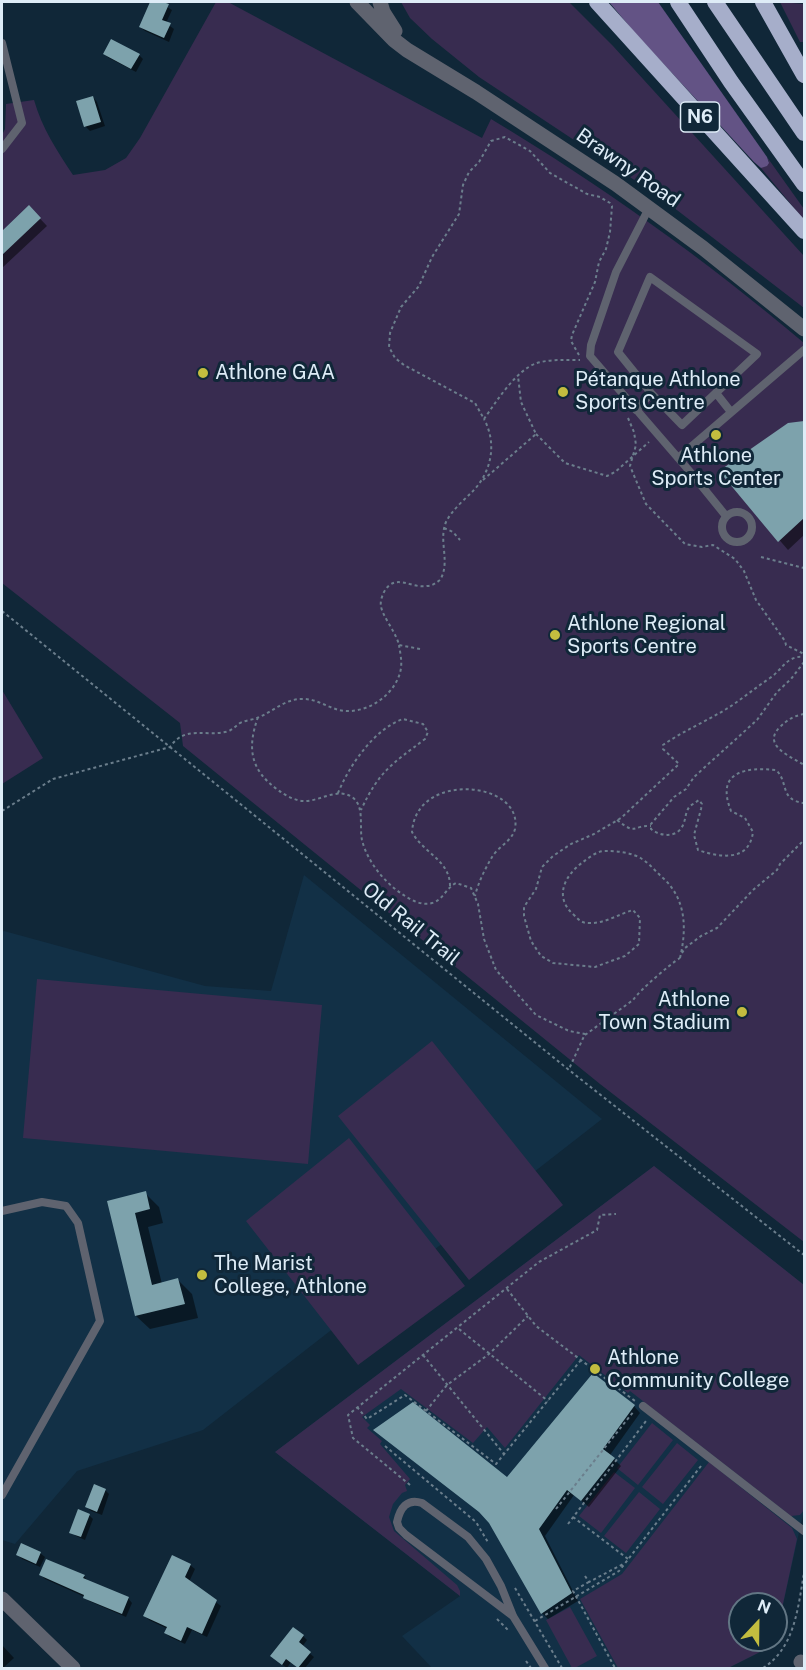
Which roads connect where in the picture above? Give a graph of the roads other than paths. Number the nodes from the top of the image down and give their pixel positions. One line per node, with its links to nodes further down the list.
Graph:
1 (357, 2): 8 (street, Brawny Road)
2 (380, 2): 8 (street, Brawny Road)
3 (597, 2): 14 (highway, N6)
4 (678, 2): 12 (highway, N6)
5 (715, 2): 10 (highway)
6 (763, 2): 9 (highway)
7 (2, 43): 11 (lane)
8 (418, 55): 13 (street, Brawny Road)
9 (804, 75)
10 (804, 133)
11 (2, 149)
12 (804, 184)
13 (649, 207): 15 (street, Brawny Road); 19 (lane)
14 (804, 231)
15 (804, 328)
16 (804, 350): 20 (lane)
17 (651, 393): 18 (lane); 18 (lane); 19 (lane)
18 (716, 393): 20 (lane)
19 (636, 410): 21 (lane)
20 (731, 412): 21 (lane)
21 (678, 458): 22 (lane)
22 (726, 516)
23 (2, 1211): 25 (lane)
24 (643, 1406): 26 (lane)
25 (2, 1495)
26 (804, 1531)
27 (2, 1599): 29 (street)
28 (513, 1616): 28 (lane); 30 (lane)
29 (73, 1668)
30 (545, 1668)

